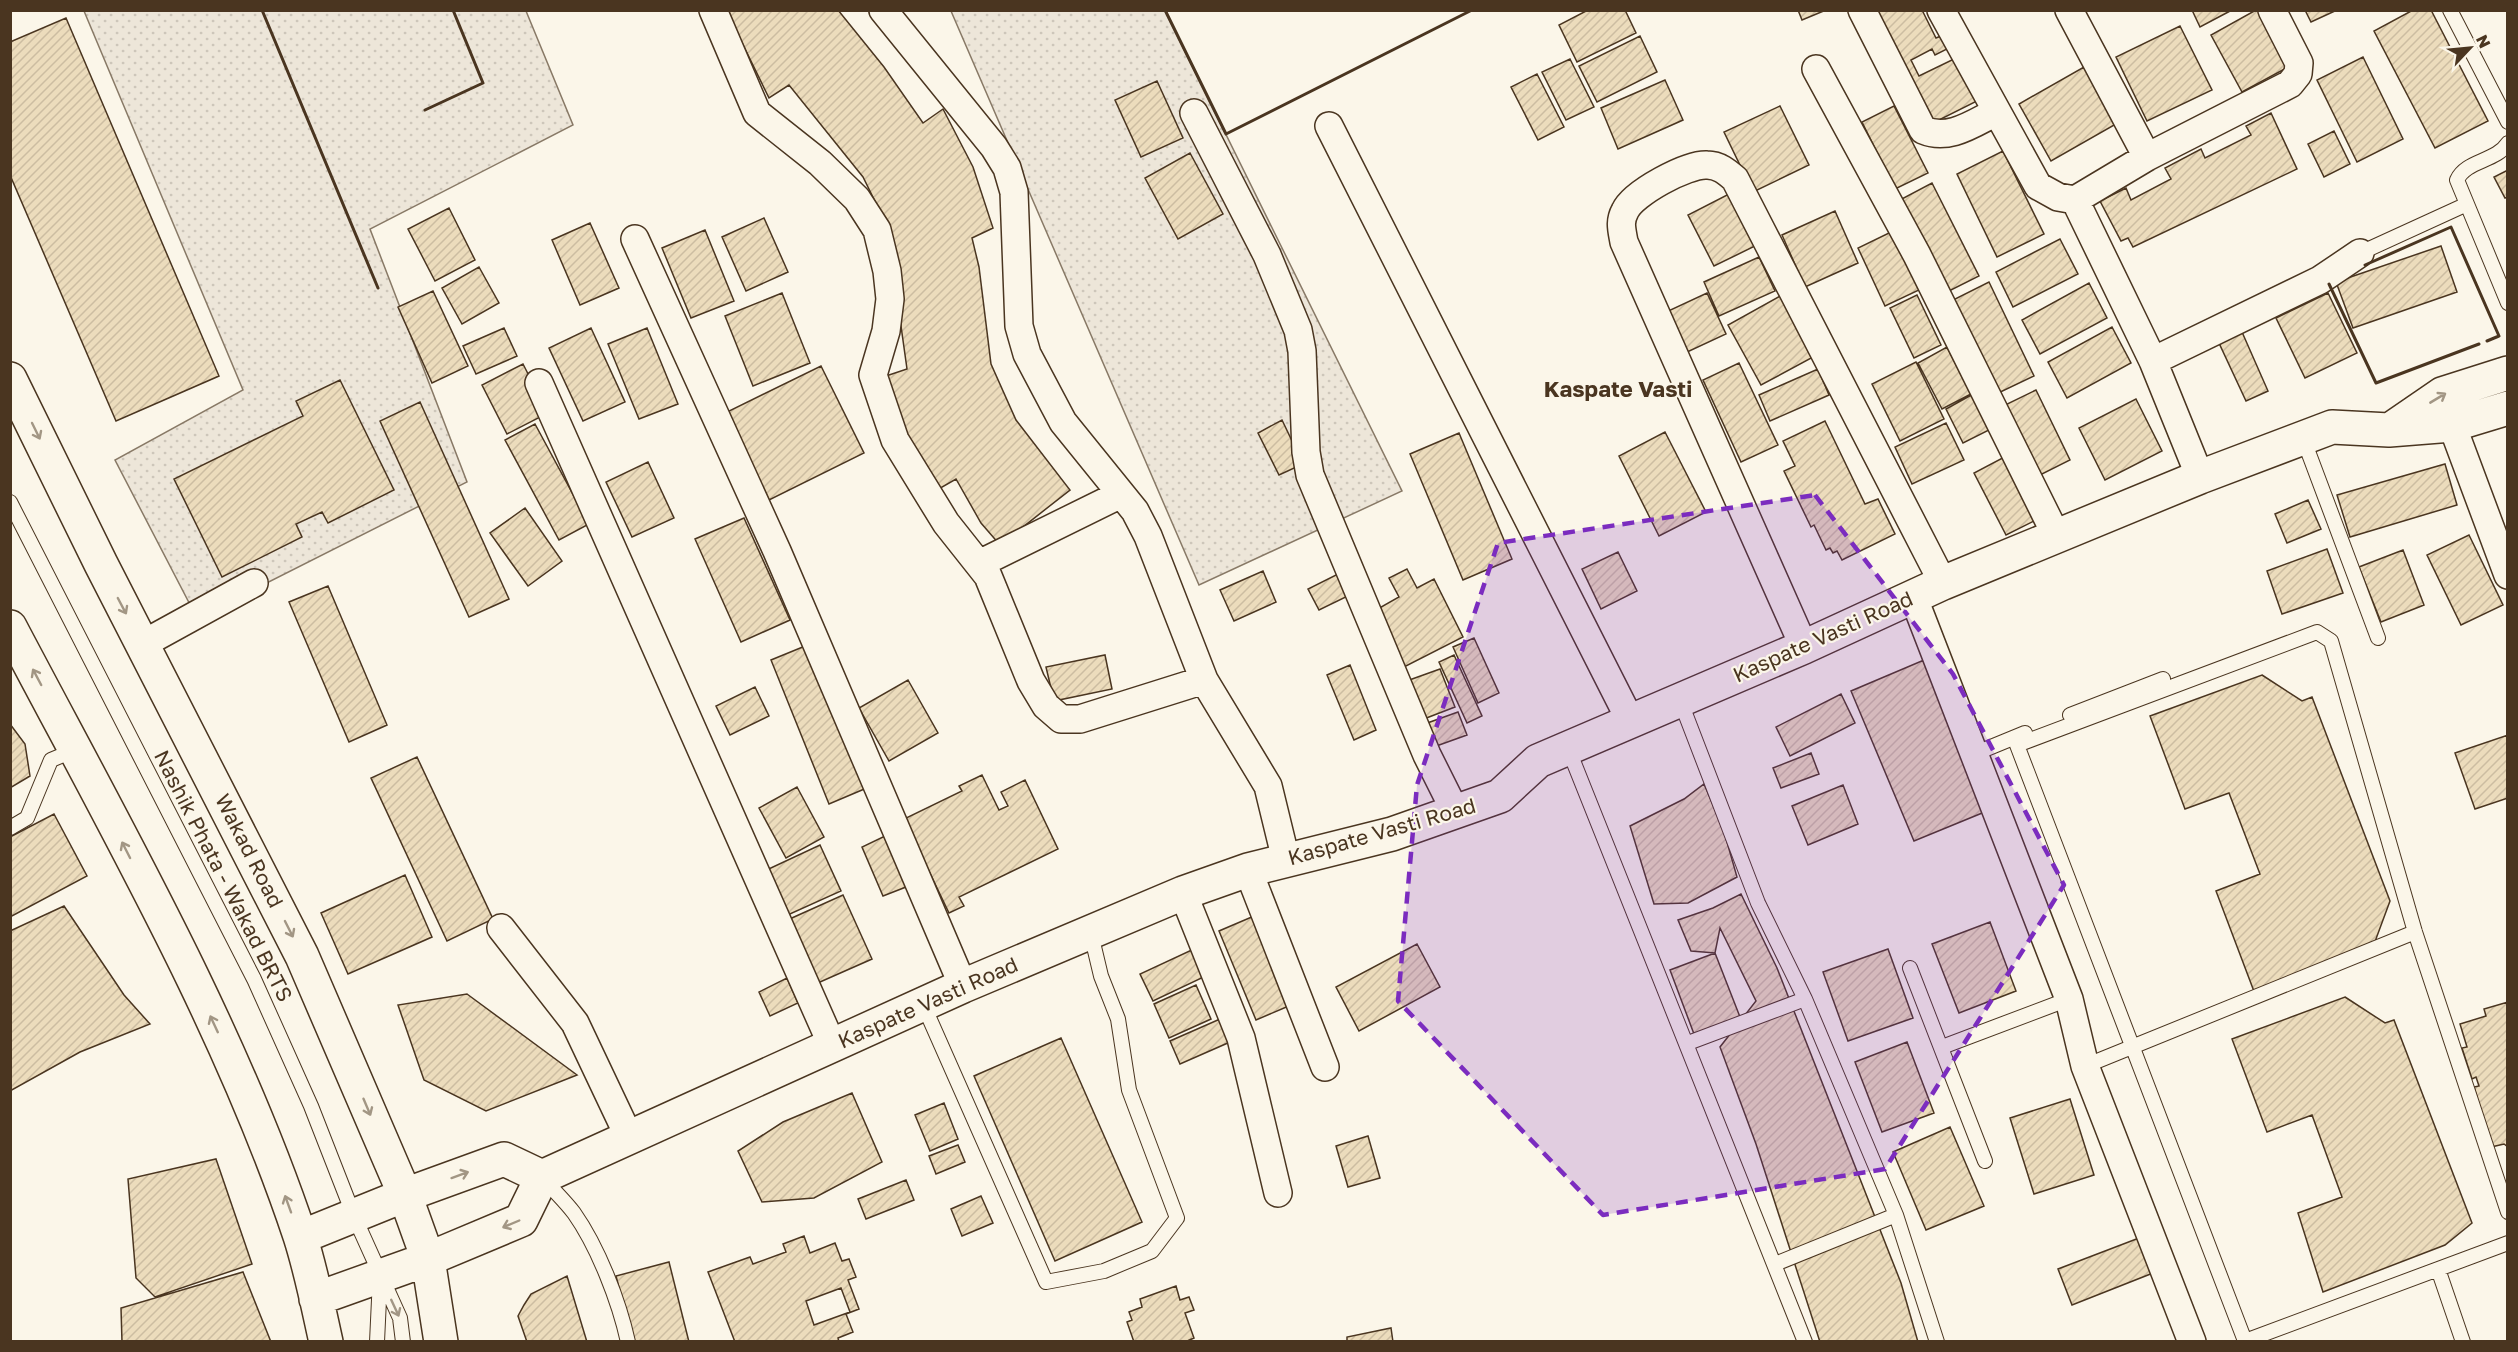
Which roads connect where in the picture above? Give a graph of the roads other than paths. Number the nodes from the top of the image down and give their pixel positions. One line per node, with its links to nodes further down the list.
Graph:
1 (713, 10): 32 (street)
2 (883, 10): 29 (street)
3 (1862, 10): 9 (street)
4 (1941, 10): 9 (street)
5 (2069, 10): 14 (street)
6 (2272, 10): 14 (street)
7 (2450, 10): 11 (lane)
8 (1816, 69): 31 (street)
9 (1996, 112): 15 (street)
10 (1194, 113): 48 (street)
11 (2508, 122)
12 (1329, 126): 44 (street)
13 (2508, 143): 16 (lane)
14 (2147, 157): 15 (street)
15 (2074, 200): 20 (street)
16 (2465, 205): 18 (lane); 19 (lane)
17 (635, 239): 57 (street)
18 (2360, 254): 20 (street)
19 (2508, 303)
20 (2153, 361): 28 (street)
21 (2508, 373): 26 (main road, one-way to 21)
22 (10, 378): 39 (main road, Wakad Road, one-way to 39)
23 (539, 383): 62 (street)
24 (2508, 408): 25 (main road, Kaspate Vasti Road)
25 (2452, 425): 26 (main road, Kaspate Vasti Road); 33 (street)
26 (2389, 430): 27 (main road, Kaspate Vasti Road)
27 (2303, 438): 28 (main road, Kaspate Vasti Road); 38 (lane)
28 (2200, 477): 31 (main road, Kaspate Vasti Road)
29 (1121, 494): 32 (street); 42 (street)
30 (10, 502): 74 (lane, Nashik Phata - Wakad BRTS)
31 (2056, 535): 34 (main road, Kaspate Vasti Road)
32 (979, 564): 42 (street)
33 (2508, 575)
34 (1943, 583): 36 (main road, Kaspate Vasti Road); 40 (street)
35 (254, 584): 39 (street)
36 (1913, 596): 40 (main road, Kaspate Vasti Road); 47 (street)
37 (10, 627): 46 (main road, one-way to 37)
38 (2378, 638)
39 (142, 644): 71 (main road, Wakad Road, one-way to 71)
40 (1804, 647): 43 (main road, Kaspate Vasti Road)
41 (2163, 679): 47 (lane)
42 (1204, 680): 50 (street)
43 (1680, 700): 44 (main road, Kaspate Vasti Road); 58 (lane)
44 (1631, 722): 45 (main road, Kaspate Vasti Road)
45 (1568, 748): 48 (main road, Kaspate Vasti Road); 61 (lane)
46 (75, 750): 49 (lane); 75 (main road, one-way to 46)
47 (1974, 754): 59 (street)
48 (1455, 811): 50 (main road, Kaspate Vasti Road)
49 (10, 828)
50 (1286, 860): 51 (main road, Kaspate Vasti Road)
51 (1248, 870): 52 (main road, Kaspate Vasti Road); 66 (street)
52 (1183, 893): 55 (main road, Kaspate Vasti Road); 70 (street)
53 (501, 928): 67 (street)
54 (2415, 932): 64 (lane); 64 (lane); 72 (lane)
55 (1091, 934): 57 (main road, Kaspate Vasti Road); 60 (lane)
56 (1910, 968): 63 (lane)
57 (963, 986): 60 (main road, Kaspate Vasti Road)
58 (1805, 999): 61 (lane); 73 (lane)
59 (2069, 999): 63 (lane); 65 (street)
60 (924, 1004): 62 (main road, Kaspate Vasti Road)
61 (1688, 1043): 78 (lane)
62 (832, 1045): 67 (main road, Kaspate Vasti Road)
63 (1942, 1047): 68 (lane)
64 (2131, 1047): 65 (lane); 79 (lane)
65 (2085, 1066): 89 (street)
66 (1324, 1067)
67 (628, 1137): 69 (main road, Kaspate Vasti Road)
68 (1985, 1161)
69 (542, 1177): 71 (main road, one-way to 69); 77 (main road, one-way to 77); 86 (lane)
70 (1278, 1193)
71 (405, 1195): 74 (main road); 77 (main road, Wakad Road)
72 (2508, 1212)
73 (1896, 1215): 78 (lane); 88 (lane)
74 (354, 1216): 75 (main road); 80 (lane, Nashik Phata - Wakad BRTS)
75 (301, 1238): 81 (main road)
76 (2508, 1243): 79 (lane)
77 (428, 1259): 80 (main road); 85 (main road, Wakad Road)
78 (1776, 1264): 87 (lane)
79 (2438, 1269): 90 (lane)
80 (380, 1276): 81 (main road); 83 (lane, Nashik Phata - Wakad BRTS); 84 (lane, Nashik Phata - Wakad BRTS, one-way to 84)
81 (316, 1299): 82 (main road)
82 (326, 1341)
83 (377, 1341)
84 (402, 1341)
85 (441, 1341)
86 (628, 1341)
87 (1805, 1341)
88 (1937, 1341)
89 (2192, 1341)
90 (2463, 1341)

